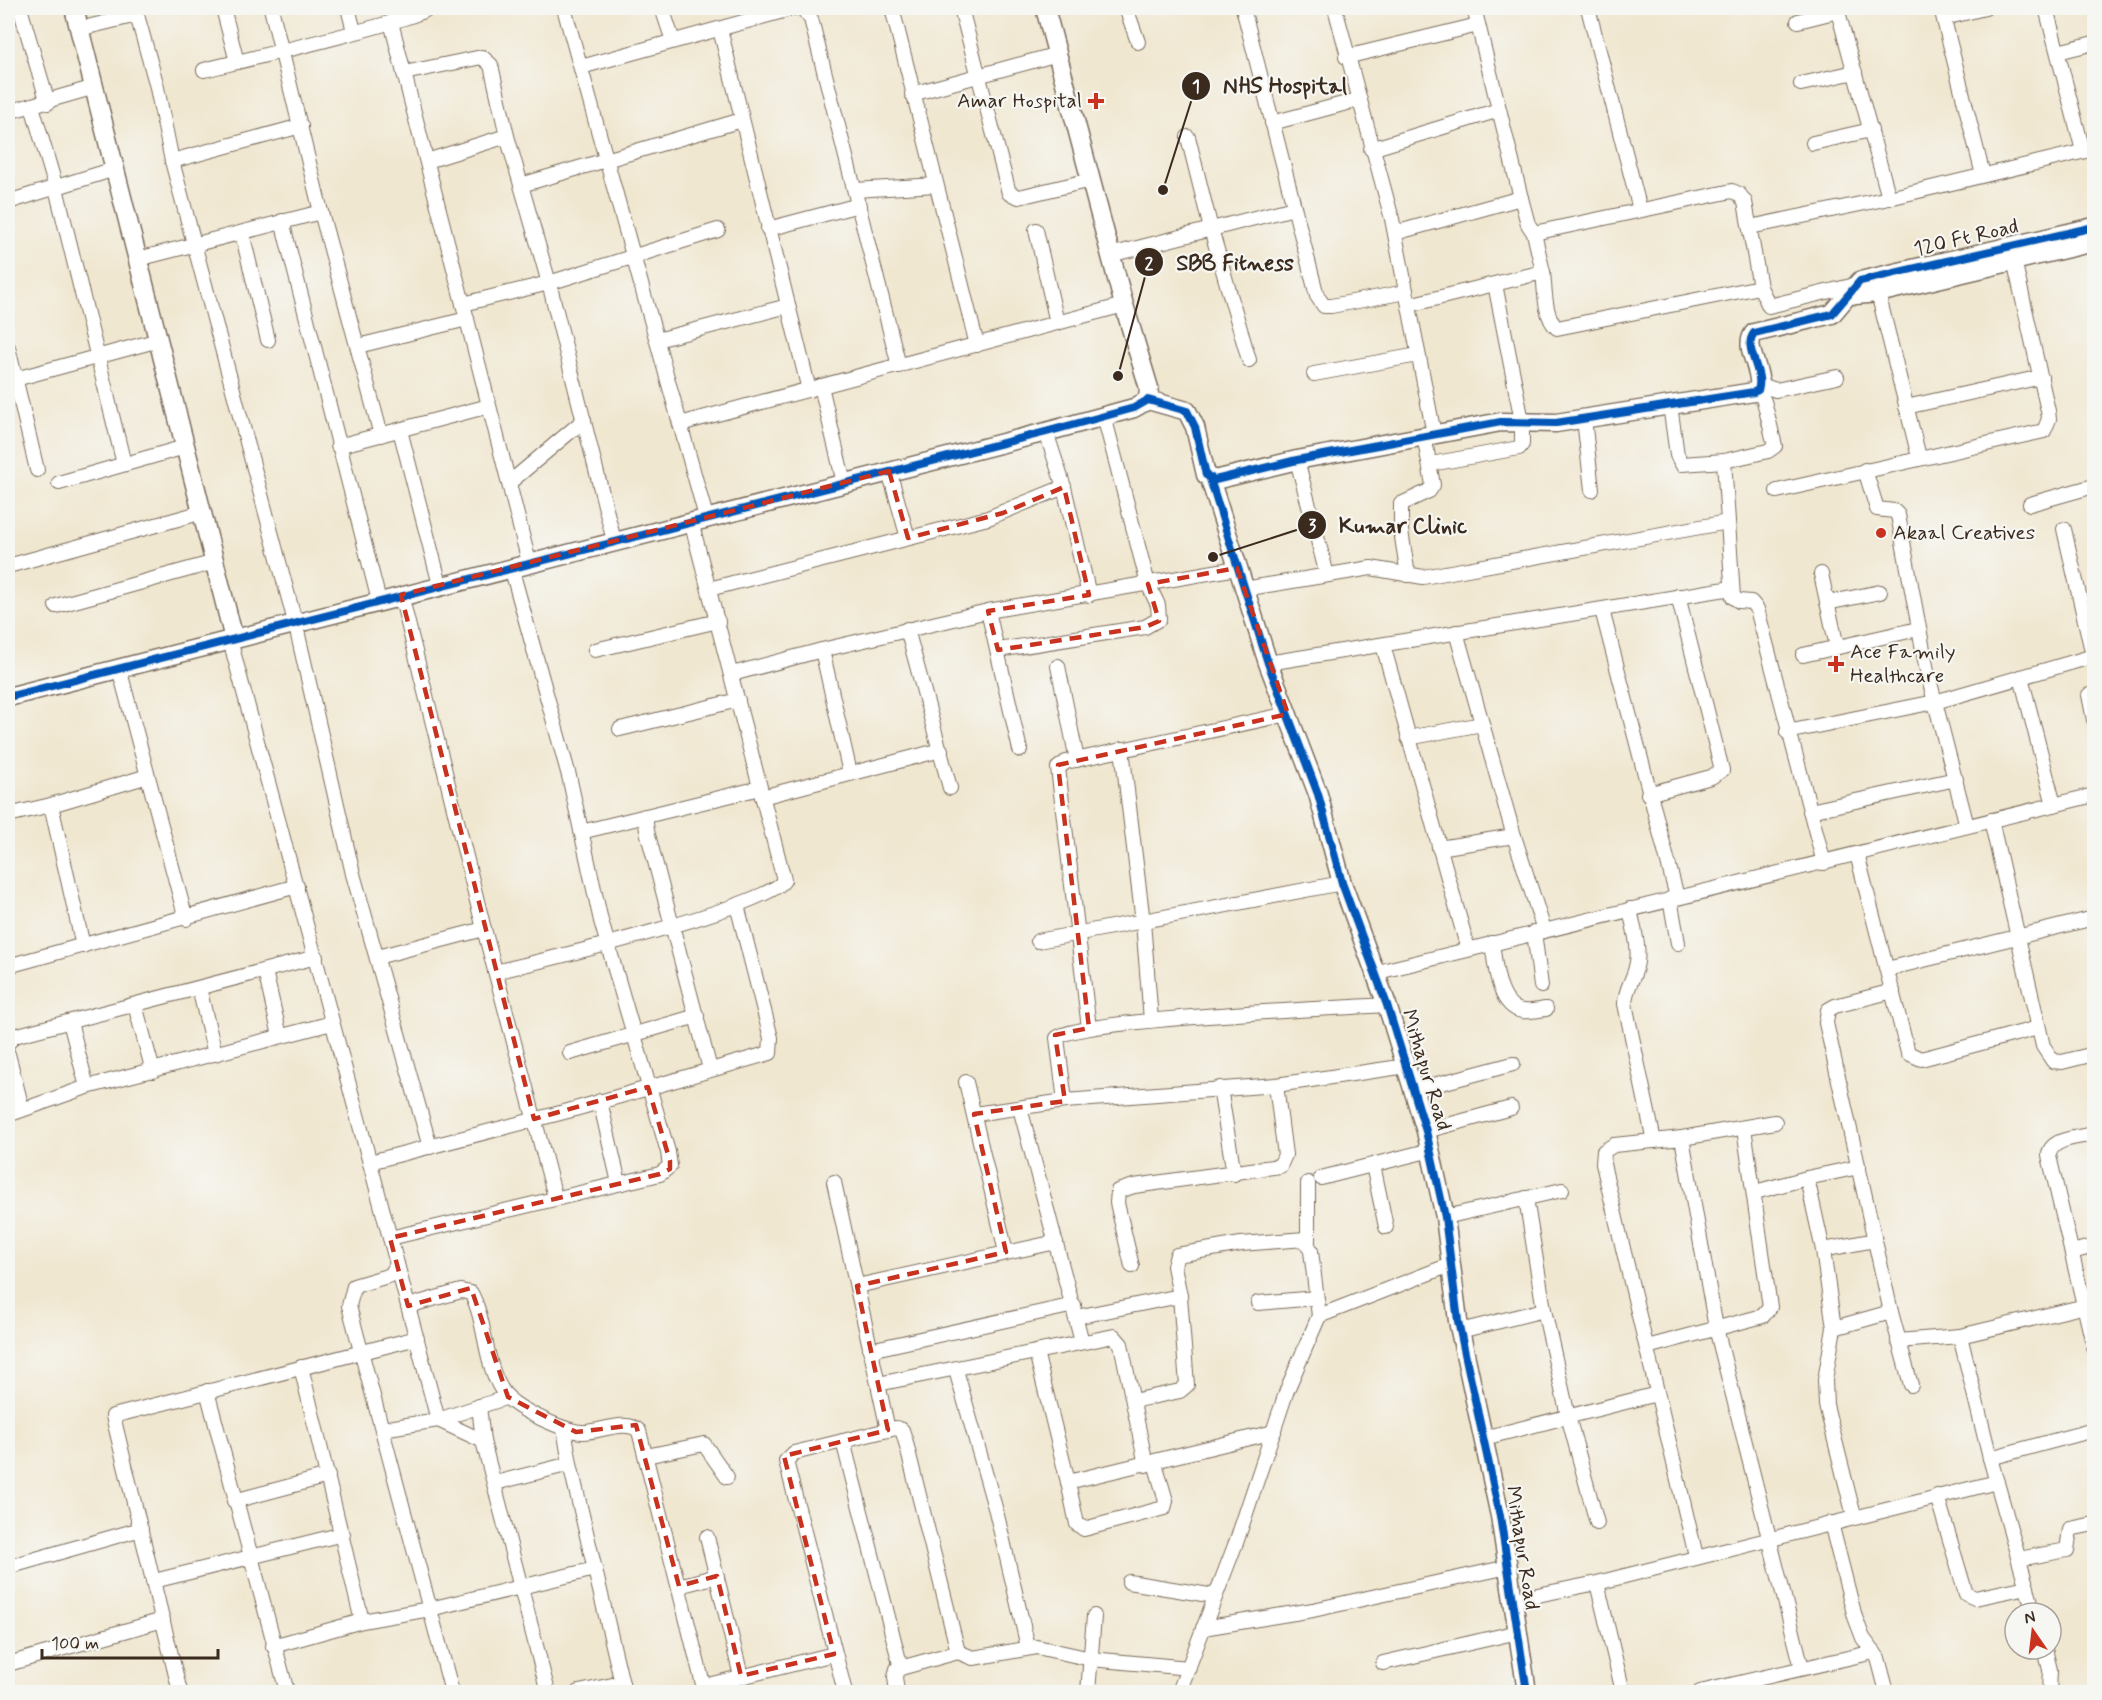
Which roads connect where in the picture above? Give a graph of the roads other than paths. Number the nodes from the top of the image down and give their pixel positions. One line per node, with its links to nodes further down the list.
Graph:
1 (20, 8): 47 (street)
2 (74, 8): 28 (street)
3 (224, 8): 37 (street)
4 (271, 8): 33 (street)
5 (348, 8): 29 (street)
6 (429, 8): 25 (street)
7 (564, 8): 38 (street)
8 (662, 8): 30 (street)
9 (794, 8): 27 (street)
10 (802, 8): 69 (street)
11 (892, 8): 45 (street)
12 (962, 8): 42 (street)
13 (1045, 8): 35 (street)
14 (1126, 8): 31 (street)
15 (1243, 8): 52 (street)
16 (1335, 8): 36 (street)
17 (1474, 8): 26 (street)
18 (1588, 8): 75 (street)
19 (1985, 8): 23 (street)
20 (2046, 8): 34 (street)
21 (1838, 9): 24 (street); 40 (street)
22 (136, 11): 28 (street); 61 (street)
23 (1942, 13): 64 (street)
24 (1798, 21)
25 (391, 22): 29 (street); 41 (street)
26 (1478, 26): 36 (street); 49 (street)
27 (720, 28): 30 (street); 51 (street)
28 (79, 29): 44 (street)
29 (354, 31): 33 (street)
30 (673, 41): 38 (street)
31 (1138, 42)
32 (2094, 43): 34 (street)
33 (283, 50): 37 (street); 53 (street)
34 (2058, 52): 59 (street)
35 (1058, 54): 42 (street); 65 (street)
36 (1346, 57): 46 (street)
37 (237, 62): 39 (street)
38 (581, 67): 60 (street)
39 (204, 70)
40 (1855, 72): 43 (street); 54 (street)
41 (404, 73): 55 (street); 62 (street)
42 (979, 75): 45 (street); 65 (street)
43 (1801, 84)
44 (94, 87): 47 (street); 63 (street)
45 (912, 94): 67 (street)
46 (1358, 100): 52 (street); 58 (street)
47 (48, 103): 48 (street)
48 (32, 106): 50 (street); 68 (street)
49 (1499, 110): 58 (street); 70 (street)
50 (8, 112)
51 (742, 120): 60 (street); 80 (street)
52 (1272, 123): 74 (street)
53 (302, 126): 61 (street); 76 (street)
54 (1871, 130): 57 (street); 71 (street)
55 (507, 136): 62 (street); 66 (street)
56 (1188, 137): 81 (street)
57 (1813, 142)
58 (1371, 149): 85 (street)
59 (2089, 150): 64 (street)
60 (607, 159): 66 (street); 89 (street)
61 (172, 161): 88 (street)
62 (427, 161): 100 (street)
63 (115, 169): 68 (street); 91 (street)
64 (1983, 176): 71 (street)
65 (1091, 180): 90 (street)
66 (521, 185): 94 (street)
67 (936, 185): 69 (street); 108 (street)
68 (56, 188): 72 (street); 112 (street)
69 (855, 190): 73 (street)
70 (1521, 198): 85 (street); 86 (street)
71 (1889, 198): 78 (street)
72 (8, 202)
73 (859, 205): 80 (street); 114 (street)
74 (1294, 208): 81 (street); 99 (street)
75 (1641, 210): 78 (street); 86 (street)
76 (321, 212): 77 (street); 109 (street)
77 (282, 221): 84 (street); 134 (street)
78 (1750, 226): 96 (street)
79 (2094, 227): 97 (street, 120 Ft Road)
80 (768, 229): 102 (street)
81 (1210, 229): 90 (street); 113 (street)
82 (718, 230): 89 (street)
83 (1036, 230): 104 (street)
84 (242, 233): 88 (street); 106 (street)
85 (1395, 233): 99 (street)
86 (1534, 233): 93 (street)
87 (2094, 242): 92 (street)
88 (195, 244): 91 (street); 182 (street)
89 (634, 255): 94 (street); 107 (street)
90 (1110, 255): 101 (street)
91 (138, 259): 105 (street)
92 (2014, 260): 98 (street); 117 (street)
93 (1543, 272): 95 (street); 96 (street)
94 (549, 283): 100 (street); 127 (street)
95 (1495, 284): 99 (street); 128 (street)
96 (1760, 287): 97 (street)
97 (1852, 289): 98 (street); 120 (street)
98 (1878, 293): 124 (street)
99 (1407, 299): 111 (street)
100 (463, 304): 103 (street)
101 (1124, 305): 104 (street); 121 (street)
102 (788, 306): 107 (street); 119 (street)
103 (467, 319): 109 (street); 123 (street)
104 (1057, 323): 108 (street)
105 (159, 340): 112 (street); 135 (street)
106 (268, 340)
107 (657, 340): 129 (street)
108 (977, 345): 114 (street)
109 (358, 346): 132 (street)
110 (8, 347): 118 (street)
111 (1419, 355): 115 (street); 133 (street)
112 (99, 356): 118 (street); 139 (street)
113 (1249, 360)
114 (899, 366): 119 (street)
115 (1314, 374)
116 (1837, 377): 120 (street)
117 (2041, 377): 124 (street); 136 (street)
118 (12, 380): 141 (street)
119 (815, 388): 129 (street); 147 (street)
120 (1759, 388): 122 (street); 138 (street)
121 (1148, 400): 125 (street); 144 (street, Mithapur Road)
122 (1670, 405): 126 (street); 138 (street)
123 (489, 406): 130 (street); 146 (street)
124 (1906, 406): 136 (street)
125 (1104, 416): 131 (street); 167 (street)
126 (1584, 418): 128 (street); 150 (street)
127 (584, 420): 146 (street); 158 (street)
128 (1522, 421): 133 (street); 140 (street)
129 (680, 424): 154 (street)
130 (400, 430): 132 (street); 168 (street)
131 (1046, 432): 143 (street); 149 (street)
132 (381, 435): 134 (street)
133 (1429, 435): 137 (street); 140 (street)
134 (338, 446): 176 (street)
135 (185, 447): 139 (street); 153 (street)
136 (1919, 458): 142 (street)
137 (1297, 460): 144 (street); 165 (street)
138 (1724, 461): 155 (street)
139 (124, 464): 145 (street)
140 (1431, 464): 166 (street)
141 (37, 470)
142 (1865, 470): 151 (street); 183 (street)
143 (889, 471): 147 (street); 157 (street)
144 (1210, 479): 163 (street, Mithapur Road)
145 (59, 483)
146 (509, 483): 160 (street)
147 (844, 483): 154 (street)
148 (2094, 486): 152 (street)
149 (1064, 487): 157 (street); 174 (street)
150 (1592, 490)
151 (1777, 491)
152 (2030, 504)
153 (202, 512): 159 (street); 161 (street)
154 (699, 519): 158 (street); 170 (street)
155 (1728, 522): 166 (street); 169 (street)
156 (2064, 529): 193 (street)
157 (908, 538): 170 (street)
158 (614, 541): 160 (street)
159 (215, 562): 178 (street); 186 (street)
160 (529, 562): 162 (street)
161 (8, 566)
162 (511, 567): 168 (street); 227 (street)
163 (1238, 568): 167 (street); 171 (street, Mithapur Road)
164 (1821, 574): 177 (street)
165 (1327, 575): 166 (street); 171 (street)
166 (1408, 575)
167 (1148, 584): 174 (street); 191 (street)
168 (440, 585): 173 (street)
169 (1732, 588): 175 (street); 207 (street)
170 (709, 589): 181 (street)
171 (1244, 589): 194 (street, Mithapur Road)
172 (1880, 592): 177 (street)
173 (401, 595): 176 (street); 241 (street)
174 (1089, 595): 180 (street)
175 (1678, 596): 179 (street); 218 (street)
176 (379, 601): 182 (street)
177 (1827, 603): 188 (street)
178 (56, 606)
179 (1602, 609): 185 (street); 218 (street)
180 (988, 611): 184 (street); 191 (street)
181 (718, 621): 189 (street); 197 (street)
182 (295, 622): 186 (street); 252 (street)
183 (1918, 628): 188 (street); 202 (street)
184 (907, 629): 190 (street); 210 (street)
185 (1456, 632): 187 (street); 205 (street)
186 (232, 640): 196 (street); 233 (street)
187 (1383, 645): 194 (street); 208 (street)
188 (1838, 647): 192 (street)
189 (595, 650)
190 (822, 650): 197 (street); 213 (street)
191 (998, 650): 211 (street)
192 (1803, 656)
193 (2094, 658): 198 (street)
194 (1268, 663): 203 (street, Mithapur Road)
195 (1058, 666): 212 (street)
196 (119, 668): 200 (street); 214 (street)
197 (732, 674): 201 (street)
198 (2021, 677): 202 (street); 221 (street)
199 (2089, 695): 204 (street)
200 (8, 697)
201 (738, 700): 206 (street); 217 (street)
202 (1935, 702): 207 (street); 215 (street)
203 (1288, 714): 209 (street); 232 (street, Mithapur Road)
204 (2094, 720)
205 (1482, 724): 208 (street); 228 (street)
206 (620, 729)
207 (1787, 732): 222 (street)
208 (1408, 738): 229 (street)
209 (1122, 749): 212 (street); 239 (street)
210 (941, 750): 213 (street); 216 (street)
211 (1020, 750)
212 (1077, 760): 243 (street)
213 (850, 773): 217 (street)
214 (148, 776): 220 (street); 238 (street)
215 (1956, 779): 222 (street); 226 (street)
216 (950, 788)
217 (761, 793): 224 (street); 235 (street)
218 (1648, 794): 234 (street)
219 (2094, 795): 221 (street)
220 (51, 805): 223 (street); 249 (street)
221 (2054, 805): 225 (street)
222 (1810, 811): 231 (street)
223 (8, 815)
224 (645, 816): 227 (street); 240 (street)
225 (1991, 820): 226 (street); 244 (street)
226 (1967, 826): 230 (street)
227 (582, 832): 248 (street)
228 (1514, 836): 229 (street); 242 (street)
229 (1439, 848): 250 (street)
230 (1857, 854): 231 (street); 254 (street)
231 (1824, 863): 234 (street)
232 (1342, 883): 239 (street); 257 (street, Mithapur Road)
233 (297, 886): 238 (street); 251 (street)
234 (1674, 898): 236 (street); 247 (street)
235 (737, 905): 240 (street); 279 (street)
236 (1630, 909): 242 (street); 300 (street)
237 (2094, 918): 244 (street)
238 (186, 919): 249 (street)
239 (1143, 921): 243 (street); 265 (street)
240 (673, 924): 248 (street); 264 (street)
241 (484, 929): 252 (street); 256 (street)
242 (1539, 931): 246 (street); 258 (street)
243 (1078, 933): 245 (street); 268 (street)
244 (2017, 938): 254 (street); 269 (street)
245 (1038, 941)
246 (1492, 943): 250 (street); 263 (street)
247 (1678, 943)
248 (608, 945): 256 (street); 270 (street)
249 (83, 946): 253 (street)
250 (1468, 949): 257 (street)
251 (316, 957): 255 (street); 267 (street)
252 (376, 957): 301 (street)
253 (8, 966)
254 (1887, 969): 260 (street)
255 (265, 970): 259 (street); 271 (street)
256 (495, 972): 294 (street)
257 (1374, 973): 262 (street, Mithapur Road)
258 (1542, 986)
259 (199, 988): 261 (street); 275 (street)
260 (1893, 991): 269 (street); 305 (street)
261 (135, 1005): 266 (street); 280 (street)
262 (1387, 1005): 265 (street); 278 (street, Mithapur Road)
263 (1546, 1009)
264 (697, 1016): 270 (street); 279 (street)
265 (1151, 1020): 268 (street)
266 (70, 1022): 272 (street); 283 (street)
267 (332, 1023): 271 (street); 303 (street)
268 (1089, 1028): 288 (street)
269 (2038, 1028): 276 (street)
270 (633, 1035): 273 (street); 284 (street)
271 (280, 1036): 275 (street)
272 (8, 1043)
273 (570, 1053)
274 (8, 1054): 289 (street)
275 (215, 1054): 280 (street)
276 (2094, 1054)
277 (1513, 1064): 286 (street)
278 (1407, 1065): 282 (street); 286 (street, Mithapur Road)
279 (711, 1069): 284 (street)
280 (153, 1071): 283 (street)
281 (966, 1082): 292 (street)
282 (1276, 1084): 285 (street); 306 (street)
283 (87, 1087): 289 (street)
284 (648, 1087): 287 (street); 309 (street)
285 (1220, 1088): 288 (street); 306 (street)
286 (1415, 1090): 297 (street, Mithapur Road)
287 (600, 1101): 294 (street); 309 (street)
288 (1065, 1101): 290 (street)
289 (22, 1108): 293 (street)
290 (1020, 1108): 292 (street); 319 (street)
291 (1511, 1108): 297 (street)
292 (974, 1114): 322 (street)
293 (8, 1115)
294 (534, 1119): 301 (street); 312 (street)
295 (1775, 1122): 296 (street)
296 (1744, 1128): 299 (street); 311 (street)
297 (1426, 1131): 302 (street, Mithapur Road)
298 (2094, 1134): 323 (street)
299 (1682, 1138): 300 (street); 337 (street)
300 (1654, 1141): 344 (street)
301 (430, 1147): 303 (street)
302 (1431, 1150): 304 (street); 314 (street, Mithapur Road)
303 (370, 1162): 316 (street)
304 (1372, 1165): 315 (street); 318 (street)
305 (1859, 1167): 307 (street); 317 (street)
306 (1234, 1174): 326 (street)
307 (1807, 1178): 311 (street); 321 (street)
308 (834, 1182): 327 (street)
309 (619, 1183): 312 (street)
310 (1562, 1190): 313 (street)
311 (1755, 1192): 337 (street)
312 (555, 1197): 316 (street)
313 (1526, 1198): 314 (street); 333 (street)
314 (1445, 1217): 325 (street, Mithapur Road)
315 (1386, 1227)
316 (390, 1238): 324 (street)
317 (1875, 1240): 321 (street); 335 (street)
318 (1308, 1241): 328 (street); 329 (street)
319 (1056, 1242): 322 (street); 334 (street)
320 (2094, 1246): 323 (street)
321 (1823, 1250): 338 (street)
322 (1006, 1252): 327 (street)
323 (2072, 1252): 331 (street)
324 (397, 1264): 332 (street); 347 (street)
325 (1450, 1265): 336 (street); 339 (street, Mithapur Road)
326 (1132, 1266)
327 (857, 1286): 346 (street)
328 (1180, 1296): 334 (street); 356 (street)
329 (1316, 1299): 330 (street); 336 (street)
330 (1258, 1303)
331 (2090, 1305): 340 (street); 345 (street)
332 (408, 1306): 341 (street); 355 (street)
333 (1544, 1310): 339 (street); 358 (street)
334 (1075, 1311): 343 (street); 346 (street)
335 (1891, 1312): 338 (street); 342 (street)
336 (1319, 1316): 364 (street)
337 (1716, 1328): 344 (street); 386 (street)
338 (1834, 1328): 379 (street)
339 (1460, 1331): 365 (street, Mithapur Road)
340 (1960, 1336): 342 (street); 369 (street)
341 (417, 1338): 347 (street); 359 (street)
342 (1898, 1341): 352 (street)
343 (1082, 1342): 348 (street); 356 (street)
344 (1647, 1347): 354 (street)
345 (2094, 1348)
346 (870, 1350): 351 (street)
347 (361, 1351): 349 (street); 361 (street)
348 (1036, 1352): 350 (street); 374 (street)
349 (301, 1367): 353 (street); 372 (street)
350 (956, 1370): 351 (street); 410 (street)
351 (878, 1384): 362 (street)
352 (1911, 1385)
353 (207, 1391): 378 (street); 383 (street)
354 (1657, 1394): 358 (street); 387 (street)
355 (508, 1397): 357 (street); 360 (street)
356 (1133, 1401): 370 (street)
357 (479, 1406): 359 (street); 366 (street)
358 (1568, 1416): 365 (street); 380 (street)
359 (438, 1420): 361 (street); 366 (street)
360 (564, 1428): 368 (street); 371 (street)
361 (382, 1429): 403 (street)
362 (888, 1430): 367 (street); 411 (street)
363 (2094, 1430): 369 (street)
364 (1274, 1432): 370 (street); 400 (street)
365 (1484, 1438): 391 (street, Mithapur Road)
366 (483, 1441): 376 (street)
367 (843, 1441): 413 (street); 418 (street)
368 (646, 1456): 373 (street); 398 (street)
369 (1990, 1458): 375 (street)
370 (1150, 1463): 374 (street); 374 (street)
371 (570, 1464): 376 (street); 392 (street)
372 (328, 1476): 378 (street); 384 (street)
373 (727, 1477)
374 (1068, 1482)
375 (1997, 1482): 377 (street); 389 (street)
376 (495, 1483): 397 (street)
377 (1937, 1496): 379 (street); 399 (street)
378 (234, 1501): 388 (street)
379 (1854, 1516): 381 (street)
380 (1597, 1523)
381 (1831, 1523): 386 (street); 412 (street)
382 (2094, 1524): 389 (street)
383 (141, 1529): 390 (street); 394 (street)
384 (343, 1534): 388 (street); 406 (street)
385 (708, 1537): 393 (street)
386 (1769, 1537): 387 (street); 420 (street)
387 (1696, 1556): 396 (street)
388 (249, 1557): 394 (street); 409 (street)
389 (2019, 1559): 399 (street)
390 (8, 1567)
391 (1508, 1567): 401 (street, Mithapur Road); 407 (street)
392 (596, 1569): 397 (street); 422 (street)
393 (717, 1576): 398 (street); 421 (street)
394 (154, 1581): 405 (street)
395 (1129, 1582): 400 (street)
396 (1597, 1583): 401 (street); 434 (street)
397 (522, 1585): 403 (street); 427 (street)
398 (680, 1586): 423 (street)
399 (2027, 1587): 402 (street)
400 (1215, 1596): 407 (street)
401 (1513, 1600): 408 (street, Mithapur Road)
402 (2031, 1601)
403 (430, 1609): 406 (street); 426 (street)
404 (1094, 1616): 414 (street)
405 (163, 1620): 417 (street); 424 (street)
406 (362, 1621): 409 (street)
407 (1203, 1628): 419 (street)
408 (1518, 1632): 416 (street); 433 (street, Mithapur Road)
409 (273, 1646): 425 (street)
410 (1028, 1647): 411 (street); 414 (street)
411 (958, 1652): 418 (street)
412 (1874, 1652): 420 (street); 436 (street)
413 (834, 1654): 421 (street); 429 (street)
414 (1091, 1659): 419 (street); 431 (street)
415 (2048, 1661): 437 (street)
416 (1383, 1663)
417 (8, 1664)
418 (901, 1668): 430 (street)
419 (1189, 1668): 432 (street)
420 (1802, 1668): 435 (street)
421 (741, 1676): 423 (street)
422 (623, 1688): 428 (street)
423 (704, 1689)
424 (180, 1692)
425 (286, 1692)
426 (452, 1692)
427 (548, 1692)
428 (579, 1692)
429 (845, 1692)
430 (897, 1692)
431 (1088, 1692)
432 (1179, 1692)
433 (1527, 1692)
434 (1623, 1692)
435 (1700, 1692)
436 (1887, 1692)
437 (2049, 1692)

